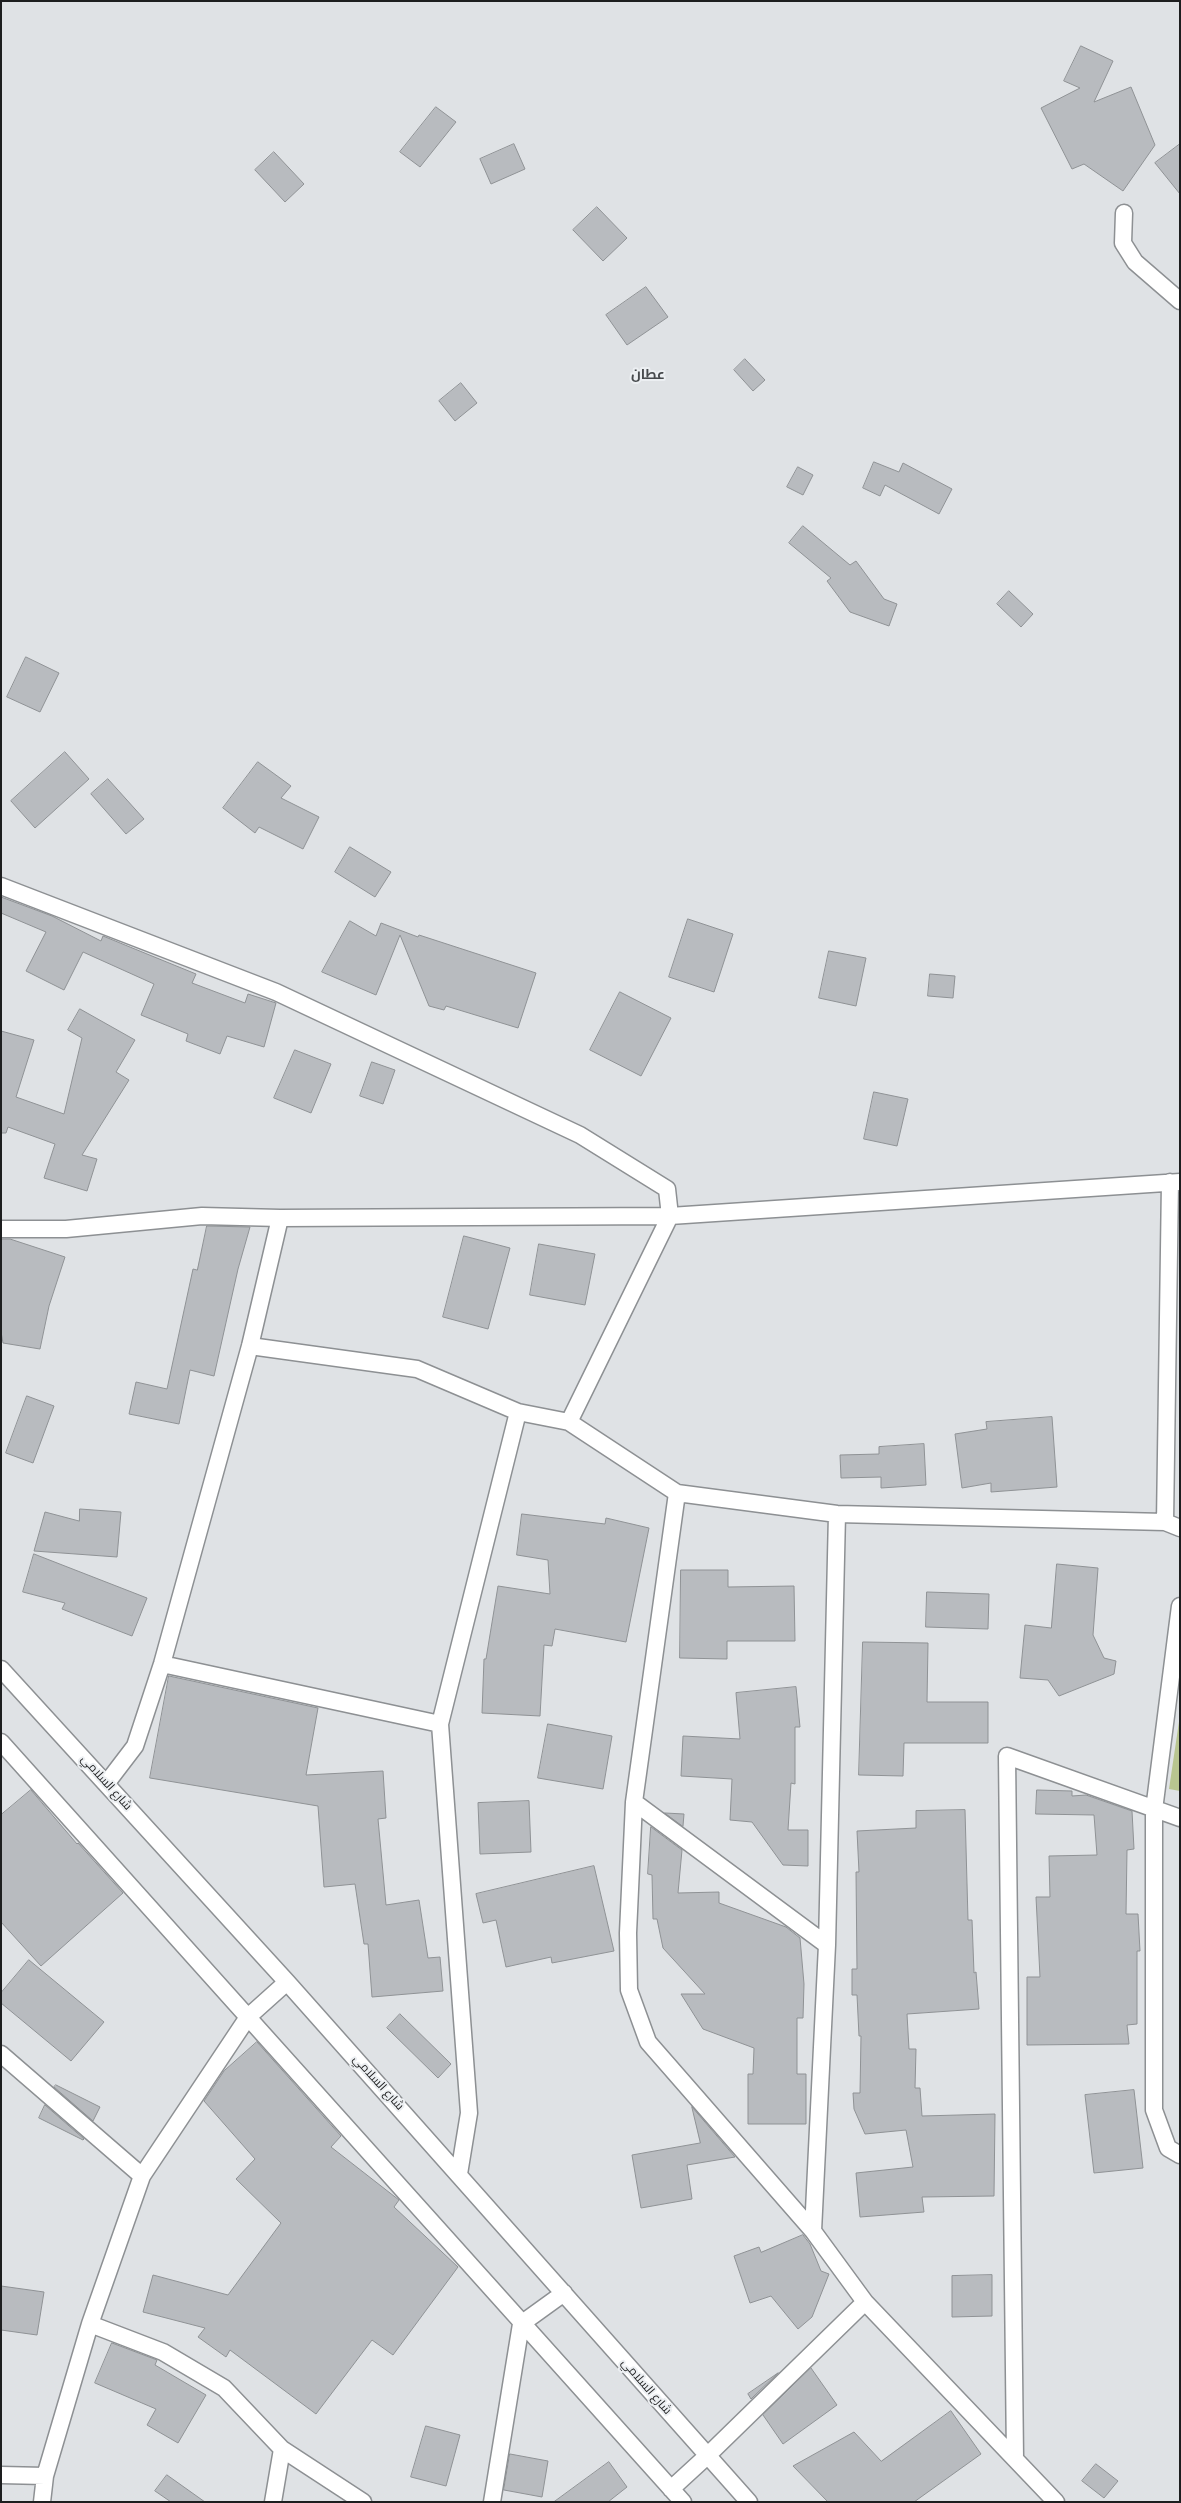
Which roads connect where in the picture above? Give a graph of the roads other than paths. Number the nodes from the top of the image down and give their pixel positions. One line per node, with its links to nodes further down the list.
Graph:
1 (1124, 214): 2 (street)
2 (1180, 301)
3 (1, 886): 5 (street)
4 (1175, 1182): 5 (street); 13 (street)
5 (670, 1216): 6 (street); 10 (street)
6 (280, 1218): 7 (street); 8 (street)
7 (1, 1229)
8 (250, 1346): 9 (street); 15 (street)
9 (518, 1412): 10 (street); 17 (street)
10 (569, 1422): 11 (street)
11 (677, 1493): 12 (street); 20 (street)
12 (837, 1514): 13 (street); 23 (street)
13 (1173, 1525)
14 (1180, 1606): 21 (street)
15 (162, 1664): 17 (street); 19 (street)
16 (1, 1669): 19 (street, شارع السلامي)
17 (440, 1724): 28 (street)
18 (1, 1742): 25 (street)
19 (106, 1784): 24 (street, شارع السلامي)
20 (634, 1802): 23 (street); 30 (street)
21 (1154, 1810): 22 (street); 27 (street); 37 (street)
22 (1180, 1818)
23 (827, 1945): 30 (street)
24 (287, 1982): 25 (street); 28 (street, شارع السلامي)
25 (248, 2017): 29 (street); 34 (street)
26 (1, 2054): 29 (street)
27 (1180, 2155)
28 (459, 2174): 31 (street, شارع السلامي)
29 (142, 2176): 33 (street)
30 (813, 2231): 32 (street)
31 (564, 2294): 34 (street); 36 (street, شارع السلامي)
32 (865, 2302): 36 (street); 37 (street)
33 (90, 2324): 35 (street); 39 (street)
34 (521, 2324): 40 (street); 44 (street)
35 (282, 2449): 42 (street); 43 (street)
36 (707, 2456): 40 (street); 46 (street, شارع السلامي)
37 (1015, 2457): 47 (street)
38 (1, 2475): 39 (street)
39 (45, 2476): 41 (street)
40 (671, 2488): 45 (street)
41 (42, 2502)
42 (273, 2502)
43 (363, 2502)
44 (492, 2502)
45 (683, 2502)
46 (749, 2502)
47 (1056, 2502)

